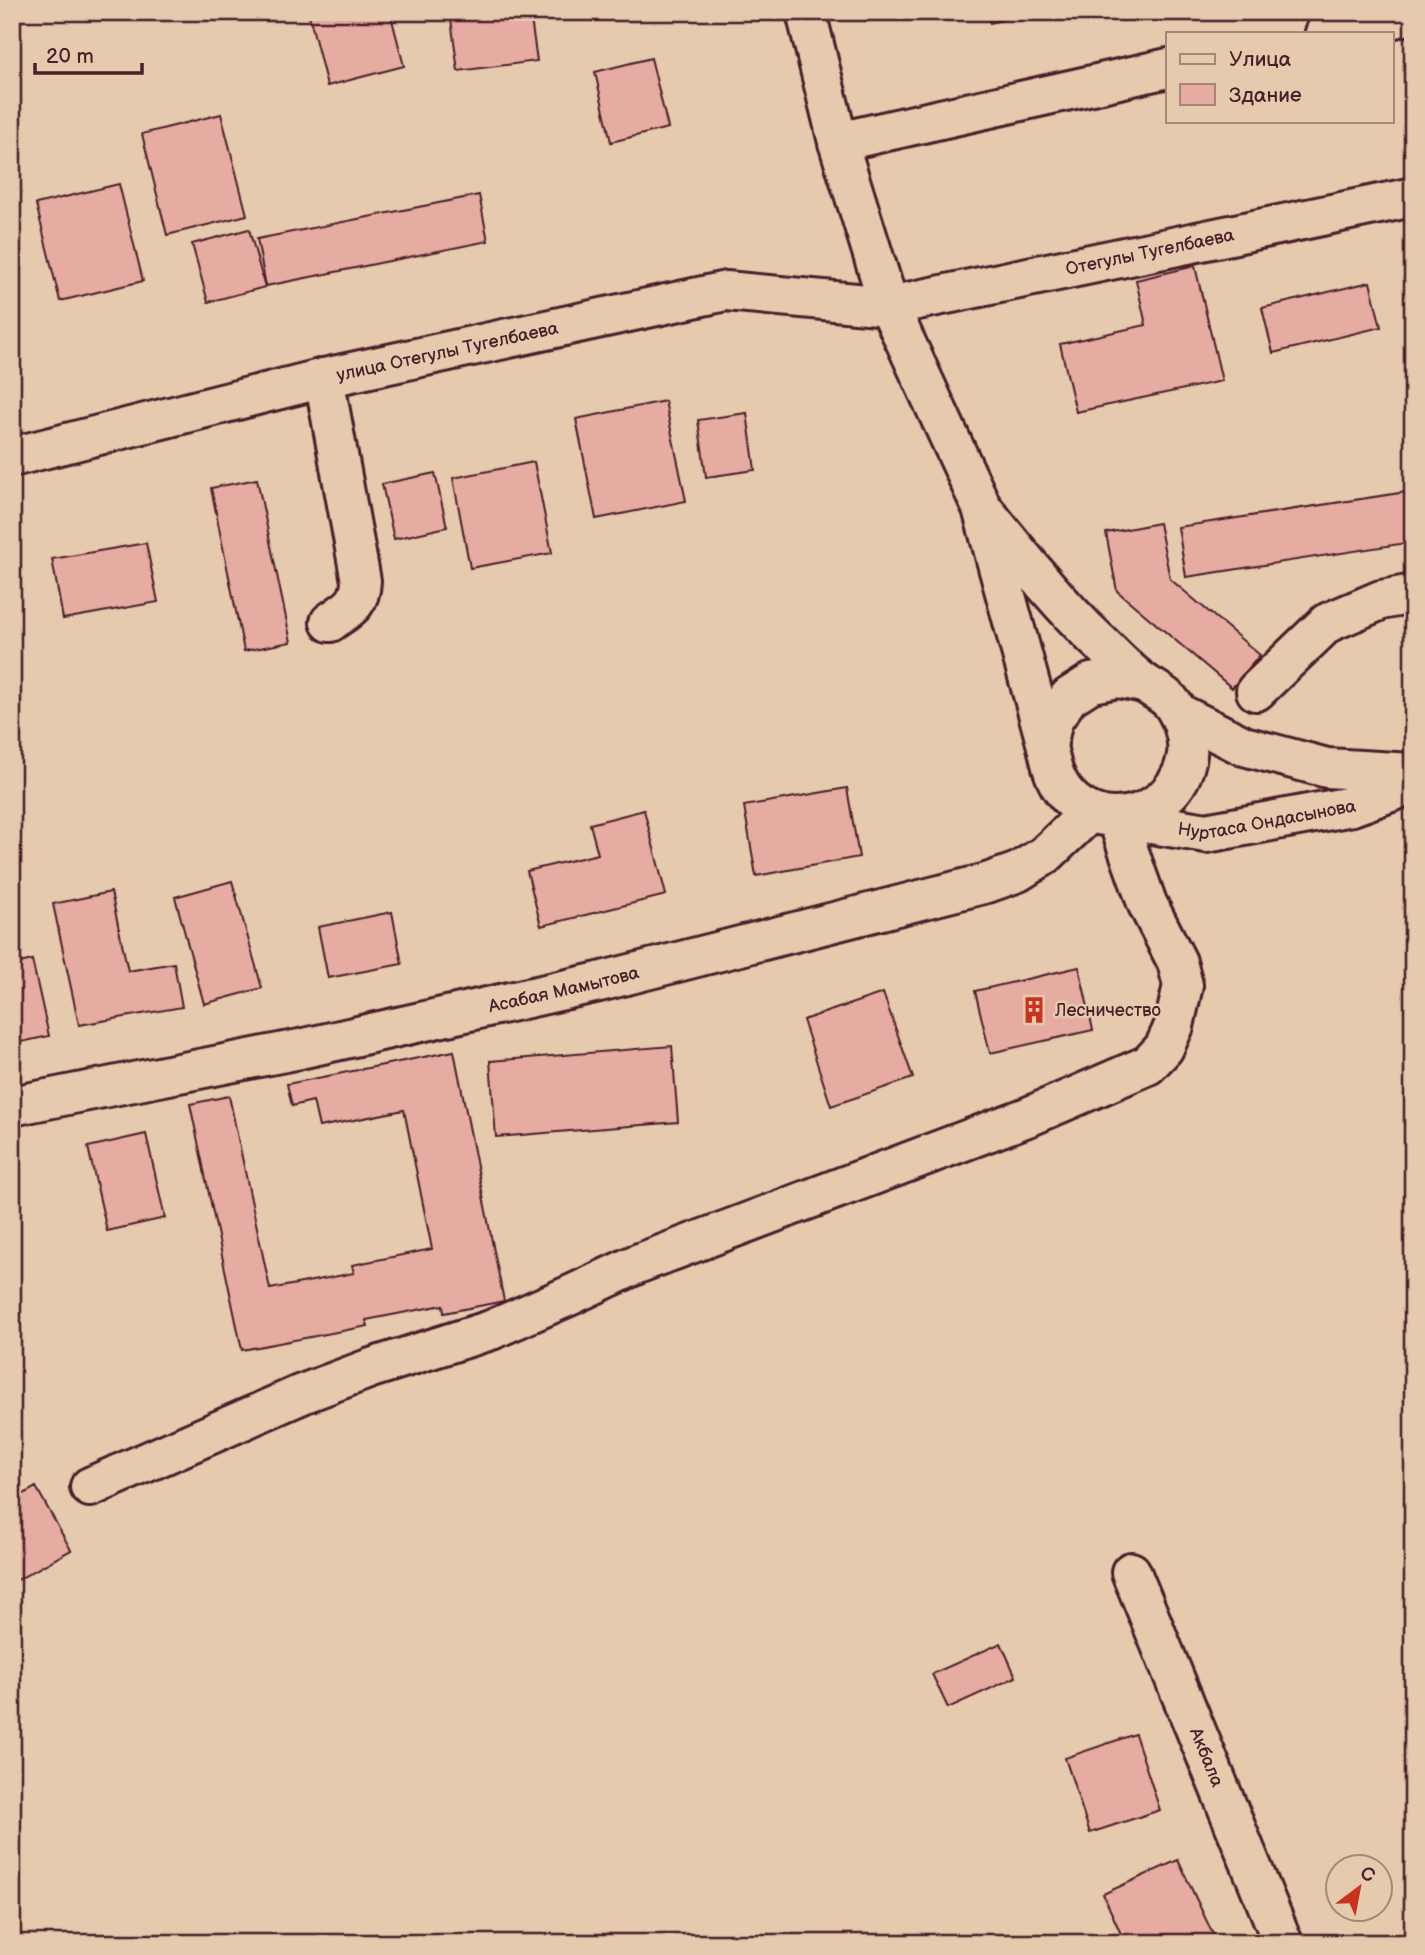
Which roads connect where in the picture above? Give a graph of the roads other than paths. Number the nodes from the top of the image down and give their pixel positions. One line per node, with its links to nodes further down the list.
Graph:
1 (806, 12): 5 (street)
2 (1413, 14): 3 (street)
3 (1330, 32)
4 (1166, 68): 5 (street)
5 (838, 142): 7 (street)
6 (1413, 197): 7 (street, Отегулы Тугелбаева)
7 (889, 306): 8 (street, улица Отегулы Тугелбаева); 10 (street)
8 (324, 378): 9 (street, улица Отегулы Тугелбаева); 12 (street)
9 (12, 457)
10 (982, 508): 13 (street); 16 (street)
11 (1413, 594): 14 (street)
12 (330, 622)
13 (1144, 683): 15 (street); 16 (street)
14 (1256, 691)
15 (1178, 713): 17 (street, Нуртаса Ондасынова); 19 (street)
16 (1047, 746): 19 (street)
17 (1413, 773)
18 (1413, 784): 19 (street, Нуртаса Ондасынова)
19 (1103, 815): 20 (street, Асабая Мамытова); 21 (street)
20 (12, 1106)
21 (90, 1487)
22 (1130, 1572): 23 (street, Акбала)
23 (1283, 1943)

